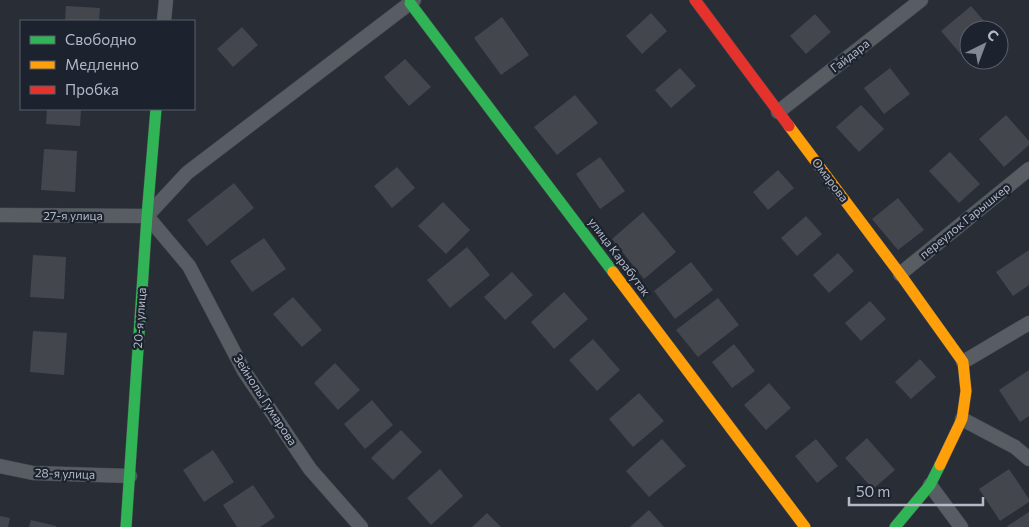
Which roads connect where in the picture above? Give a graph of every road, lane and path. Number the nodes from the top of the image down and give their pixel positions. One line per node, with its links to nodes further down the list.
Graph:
1 (166, 0): 5 (street)
2 (695, 0): 7 (street, Омарова)
3 (922, 0): 7 (street, Гайдара)
4 (412, 1): 10 (street); 21 (street, улица Карабутак)
5 (164, 20)
6 (156, 110): 10 (street, 20-я улица)
7 (778, 112): 11 (street, Омарова)
8 (1029, 169): 11 (street, переулок Гарышкер)
9 (0, 215): 10 (street, 27-я улица)
10 (147, 216): 17 (street, 20-я улица); 20 (street, Зейнолы Гумарова)
11 (900, 274): 13 (street, Омарова)
12 (1029, 323): 13 (street)
13 (963, 362): 14 (street)
14 (962, 419): 15 (street); 18 (street)
15 (1029, 459)
16 (0, 466): 17 (street, 28-я улица)
17 (130, 476): 19 (street, 20-я улица)
18 (930, 485): 22 (street); 23 (street)
19 (126, 527)
20 (361, 527)
21 (805, 527)
22 (895, 527)
23 (961, 527)

